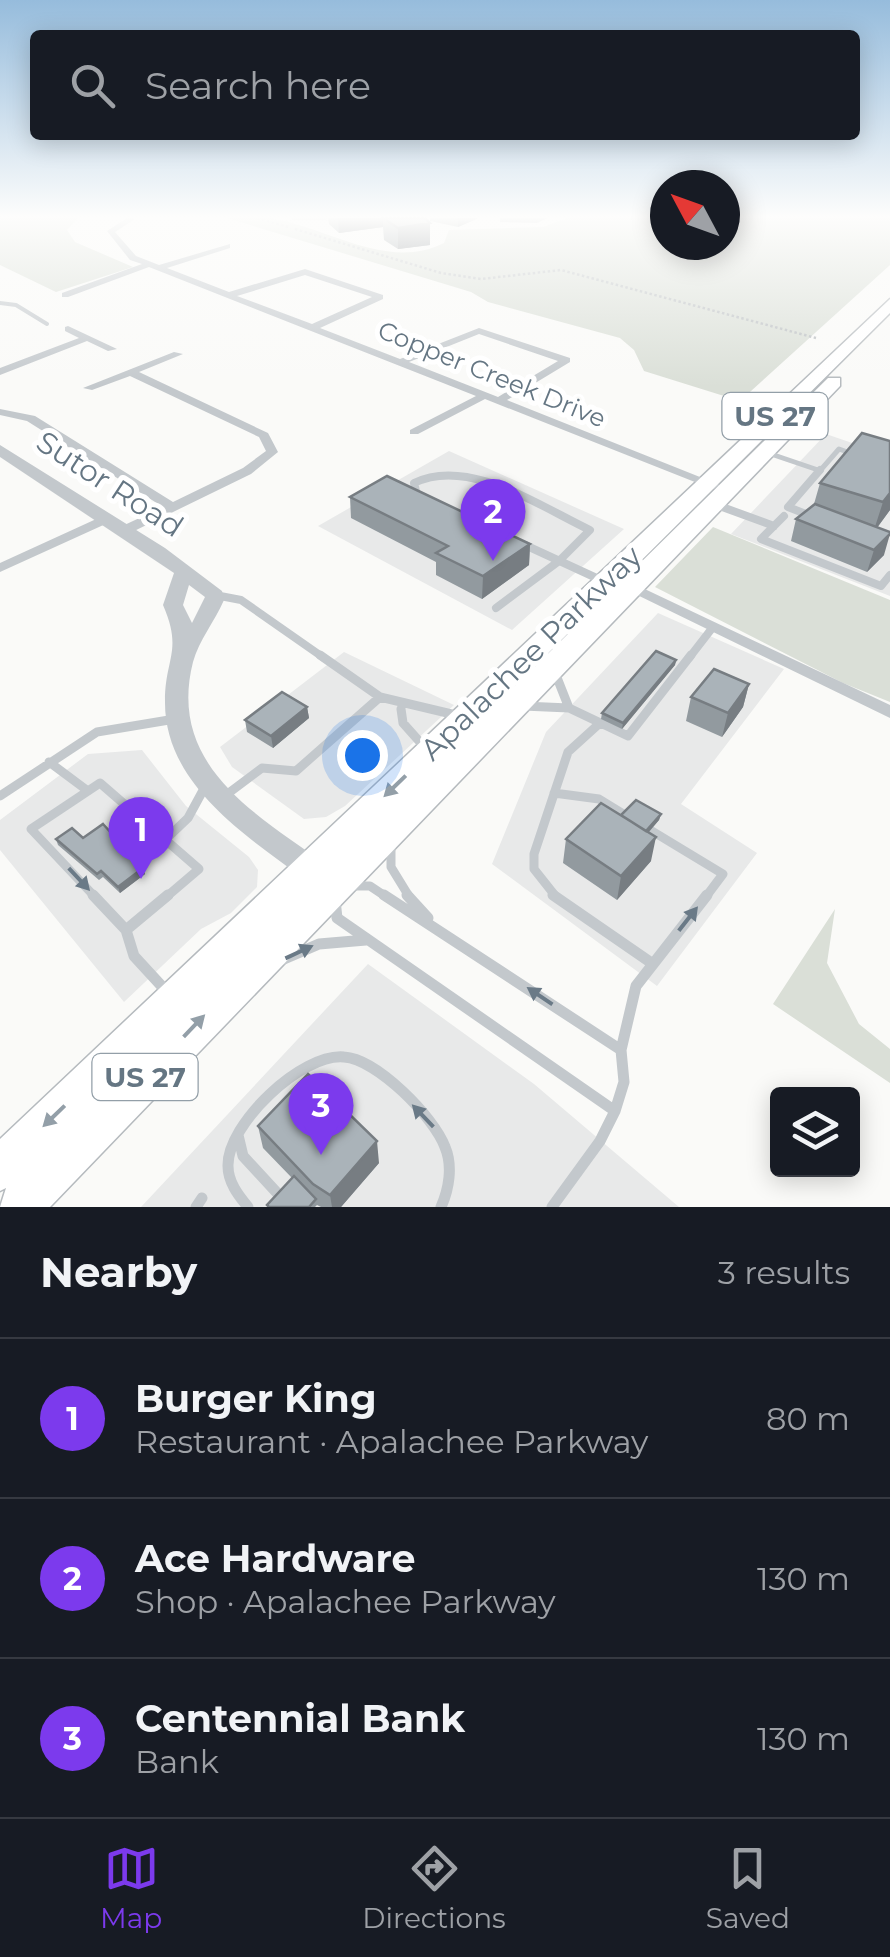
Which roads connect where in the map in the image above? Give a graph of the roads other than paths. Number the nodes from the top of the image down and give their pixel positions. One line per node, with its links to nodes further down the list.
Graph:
1 (128, 274): 5 (street)
2 (176, 274): 6 (street, Copper Creek Drive)
3 (298, 274): 6 (street)
4 (313, 274): 11 (street)
5 (65, 295)
6 (230, 295): 11 (street, Copper Creek Drive)
7 (0, 304): 9 (lane)
8 (890, 304): 15 (main road, Apalachee Parkway / US 27)
9 (48, 324)
10 (890, 325): 15 (main road, Apalachee Parkway / US 27)
11 (314, 327): 17 (street, Copper Creek Drive)
12 (68, 329): 13 (street)
13 (87, 338): 14 (street); 18 (street)
14 (112, 350)
15 (852, 351): 25 (main road, Apalachee Parkway / US 27); 29 (main road, Apalachee Parkway / US 27)
16 (178, 354): 19 (street)
17 (404, 361): 21 (street, Copper Creek Drive); 22 (street)
18 (0, 372)
19 (130, 372): 20 (street); 31 (street)
20 (88, 388)
21 (485, 395): 22 (street, Copper Creek Drive); 24 (street)
22 (498, 401): 29 (street, Copper Creek Drive)
23 (0, 412): 31 (street, Sutor Road)
24 (414, 432)
25 (765, 452): 28 (lane); 29 (main road, Apalachee Parkway / US 27)
26 (2, 454): 33 (street, Sutor Road)
27 (856, 456): 28 (lane)
28 (821, 471): 34 (lane)
29 (716, 492): 35 (lane); 42 (main road, Apalachee Parkway / US 27)
30 (433, 503): 38 (lane)
31 (171, 506): 36 (street)
32 (784, 516): 35 (lane)
33 (104, 519): 36 (street, Sutor Road); 39 (street)
34 (822, 520)
35 (774, 526): 41 (lane)
36 (123, 530): 40 (street, Sutor Road)
37 (514, 541): 38 (lane)
38 (559, 561): 42 (lane); 45 (lane)
39 (0, 568)
40 (183, 573): 43 (street, Sutor Road); 44 (street, Sutor Road)
41 (890, 576)
42 (619, 585): 46 (street); 48 (main road, Apalachee Parkway / US 27); 54 (main road, Apalachee Parkway / US 27)
43 (211, 597): 44 (street); 47 (street, Sutor Road); 49 (lane, Sutor Road)
44 (179, 603): 47 (street, Sutor Road)
45 (496, 608)
46 (713, 627): 53 (street); 56 (lane)
47 (185, 651): 55 (street, Sutor Road)
48 (553, 668): 50 (main road, Apalachee Parkway / US 27); 52 (lane)
49 (380, 697): 51 (lane, Sutor Road); 59 (lane)
50 (514, 706): 52 (lane); 63 (main road, Apalachee Parkway / US 27)
51 (401, 708): 54 (lane); 57 (lane)
52 (570, 708): 56 (lane)
53 (890, 712)
54 (465, 718): 57 (main road, Apalachee Parkway / US 27)
55 (176, 719): 58 (lane); 59 (street, Sutor Road)
56 (600, 723): 61 (lane)
57 (430, 752): 65 (main road, Apalachee Parkway / US 27, one-way to 65)
58 (49, 762): 60 (lane); 62 (lane)
59 (214, 790): 64 (lane); 65 (street, Sutor Road)
60 (88, 791): 64 (lane); 67 (lane, one-way to 67)
61 (554, 794): 69 (lane); 69 (lane, one-way to 61)
62 (0, 796)
63 (399, 821): 65 (main road, Apalachee Parkway / US 27); 66 (lane)
64 (166, 840): 67 (lane)
65 (322, 877): 66 (lane); 68 (lane); 70 (main road, Apalachee Parkway / US 27); 71 (main road, Apalachee Parkway / US 27)
66 (434, 925): 72 (lane, one-way to 66)
67 (126, 930): 71 (lane)
68 (366, 940): 70 (lane, one-way to 68); 73 (lane)
69 (653, 964): 72 (lane)
70 (237, 982): 78 (main road, Apalachee Parkway / US 27, one-way to 70)
71 (174, 1000): 75 (main road, Apalachee Parkway / US 27, one-way to 75)
72 (621, 1050): 73 (lane)
73 (614, 1111): 76 (lane)
74 (238, 1135): 77 (lane, one-way to 74); 79 (lane); 80 (lane)
75 (0, 1169)
76 (560, 1204)
77 (444, 1206)
78 (19, 1207)
79 (248, 1207)
80 (290, 1207)

